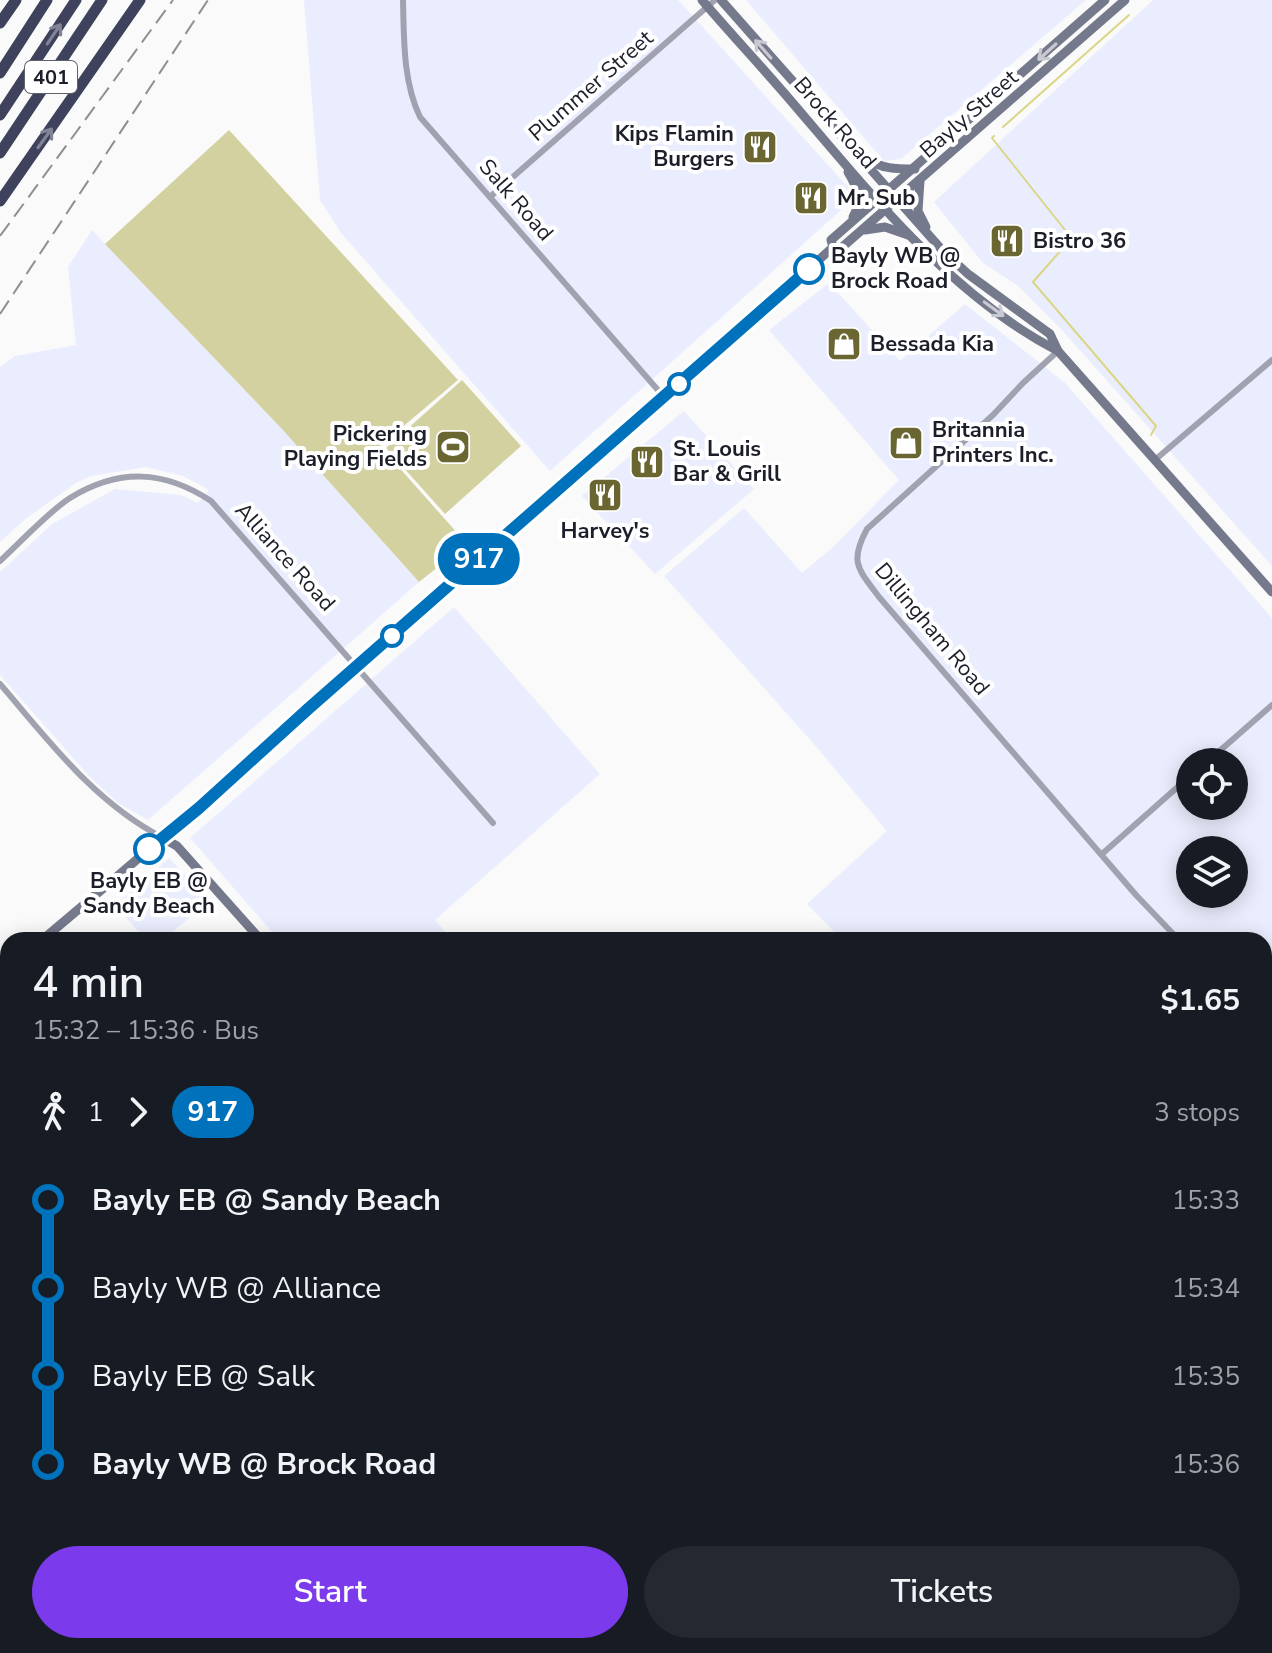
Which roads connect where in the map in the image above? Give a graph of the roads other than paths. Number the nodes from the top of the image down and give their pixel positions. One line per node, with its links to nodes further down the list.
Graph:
1 (14, 0): 10 (highway)
2 (47, 0): 11 (highway, 401)
3 (76, 0): 12 (highway, 401, one-way to 3)
4 (102, 0): 14 (highway, 401)
5 (140, 0): 21 (highway, one-way to 5)
6 (403, 0): 19 (street, Salk Road)
7 (1105, 0): 16 (main road, Bayly Street, one-way to 16)
8 (1125, 0): 17 (main road, Bayly Street)
9 (711, 2): 13 (main road, Brock Road, one-way to 9); 15 (main road, Brock Road); 19 (street, Plummer Street)
10 (0, 22)
11 (0, 73)
12 (0, 115)
13 (848, 145): 16 (main road); 18 (main road, Brock Road)
14 (0, 153)
15 (835, 153): 20 (main road, Brock Road); 24 (main road)
16 (915, 169): 18 (main road, Bayly Street)
17 (920, 181): 22 (main road, Bayly Street); 28 (main road)
18 (889, 191): 20 (main road, Bayly Street); 22 (main road, Brock Road)
19 (490, 197): 31 (street, Salk Road)
20 (878, 200): 23 (main road, Brock Road); 24 (main road, Bayly Street)
21 (0, 201)
22 (898, 201): 23 (main road, Bayly Street); 28 (main road, Brock Road)
23 (887, 209): 25 (main road, Bayly Street); 26 (main road, Brock Road)
24 (848, 226): 27 (main road, Bayly Street)
25 (861, 231): 26 (main road); 27 (main road, Bayly Street)
26 (914, 239): 29 (main road, Brock Road, one-way to 29)
27 (833, 247): 31 (main road, Bayly Street)
28 (942, 250): 29 (main road, Brock Road)
29 (1058, 351): 32 (main road, Brock Road); 42 (street, Dillingham Road)
30 (1272, 360): 32 (street)
31 (664, 397): 35 (main road, Bayly Street)
32 (1156, 459): 34 (main road, Brock Road)
33 (0, 561): 35 (street, Alliance Road)
34 (1272, 592)
35 (357, 666): 40 (street, Alliance Road); 41 (main road, Bayly Street)
36 (0, 684): 41 (street)
37 (1272, 705): 38 (street)
38 (1223, 748)
39 (1176, 788): 42 (street)
40 (493, 823)
41 (163, 838): 43 (main road, Bayly Street); 44 (main road)
42 (1102, 854): 45 (street, Dillingham Road)
43 (51, 932)
44 (254, 932)
45 (1172, 932)

